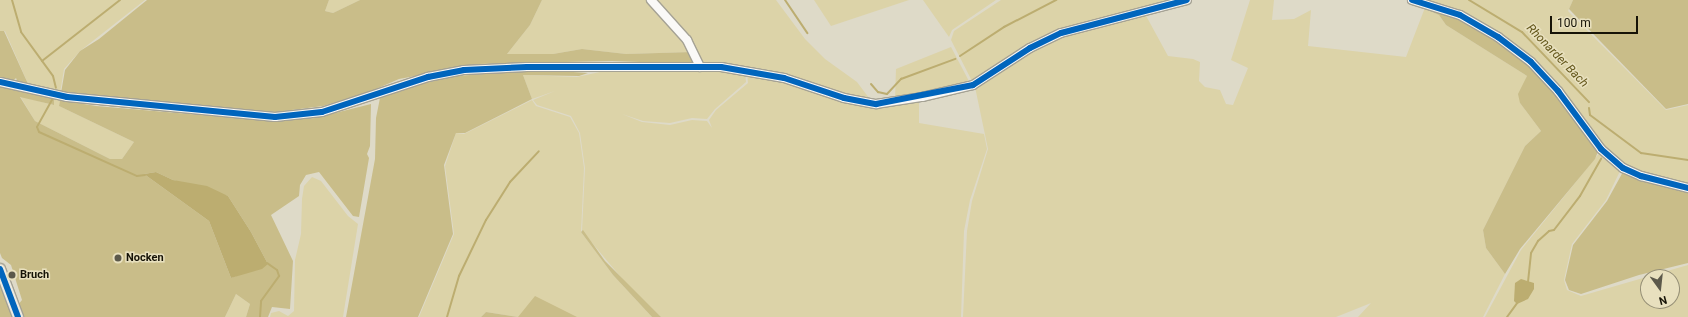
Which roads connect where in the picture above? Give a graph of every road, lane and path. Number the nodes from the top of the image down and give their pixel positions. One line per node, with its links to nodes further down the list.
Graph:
1 (651, 0): 4 (street)
2 (1187, 0): 4 (street)
3 (1412, 0): 6 (street)
4 (700, 67): 5 (street)
5 (0, 82)
6 (1688, 188)
7 (0, 269): 8 (main road)
8 (18, 317)

